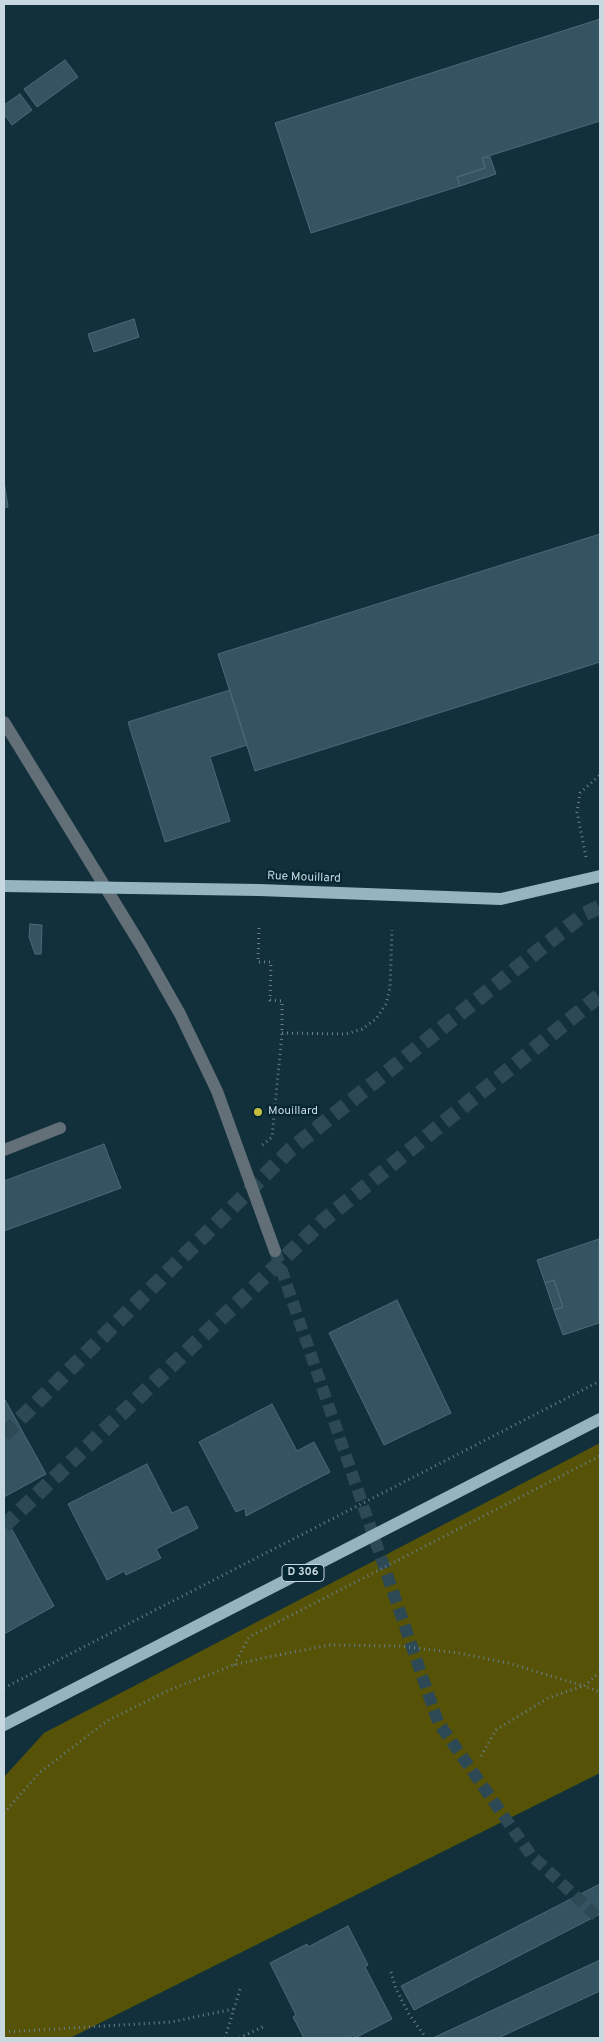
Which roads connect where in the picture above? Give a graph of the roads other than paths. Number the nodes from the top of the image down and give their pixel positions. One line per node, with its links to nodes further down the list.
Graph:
1 (4, 722): 6 (lane)
2 (596, 877): 3 (main road, Rue Mouillard)
3 (4, 886)
4 (60, 1128): 5 (lane)
5 (4, 1150)
6 (275, 1251)
7 (600, 1419): 8 (main road, D 306)
8 (4, 1725)

